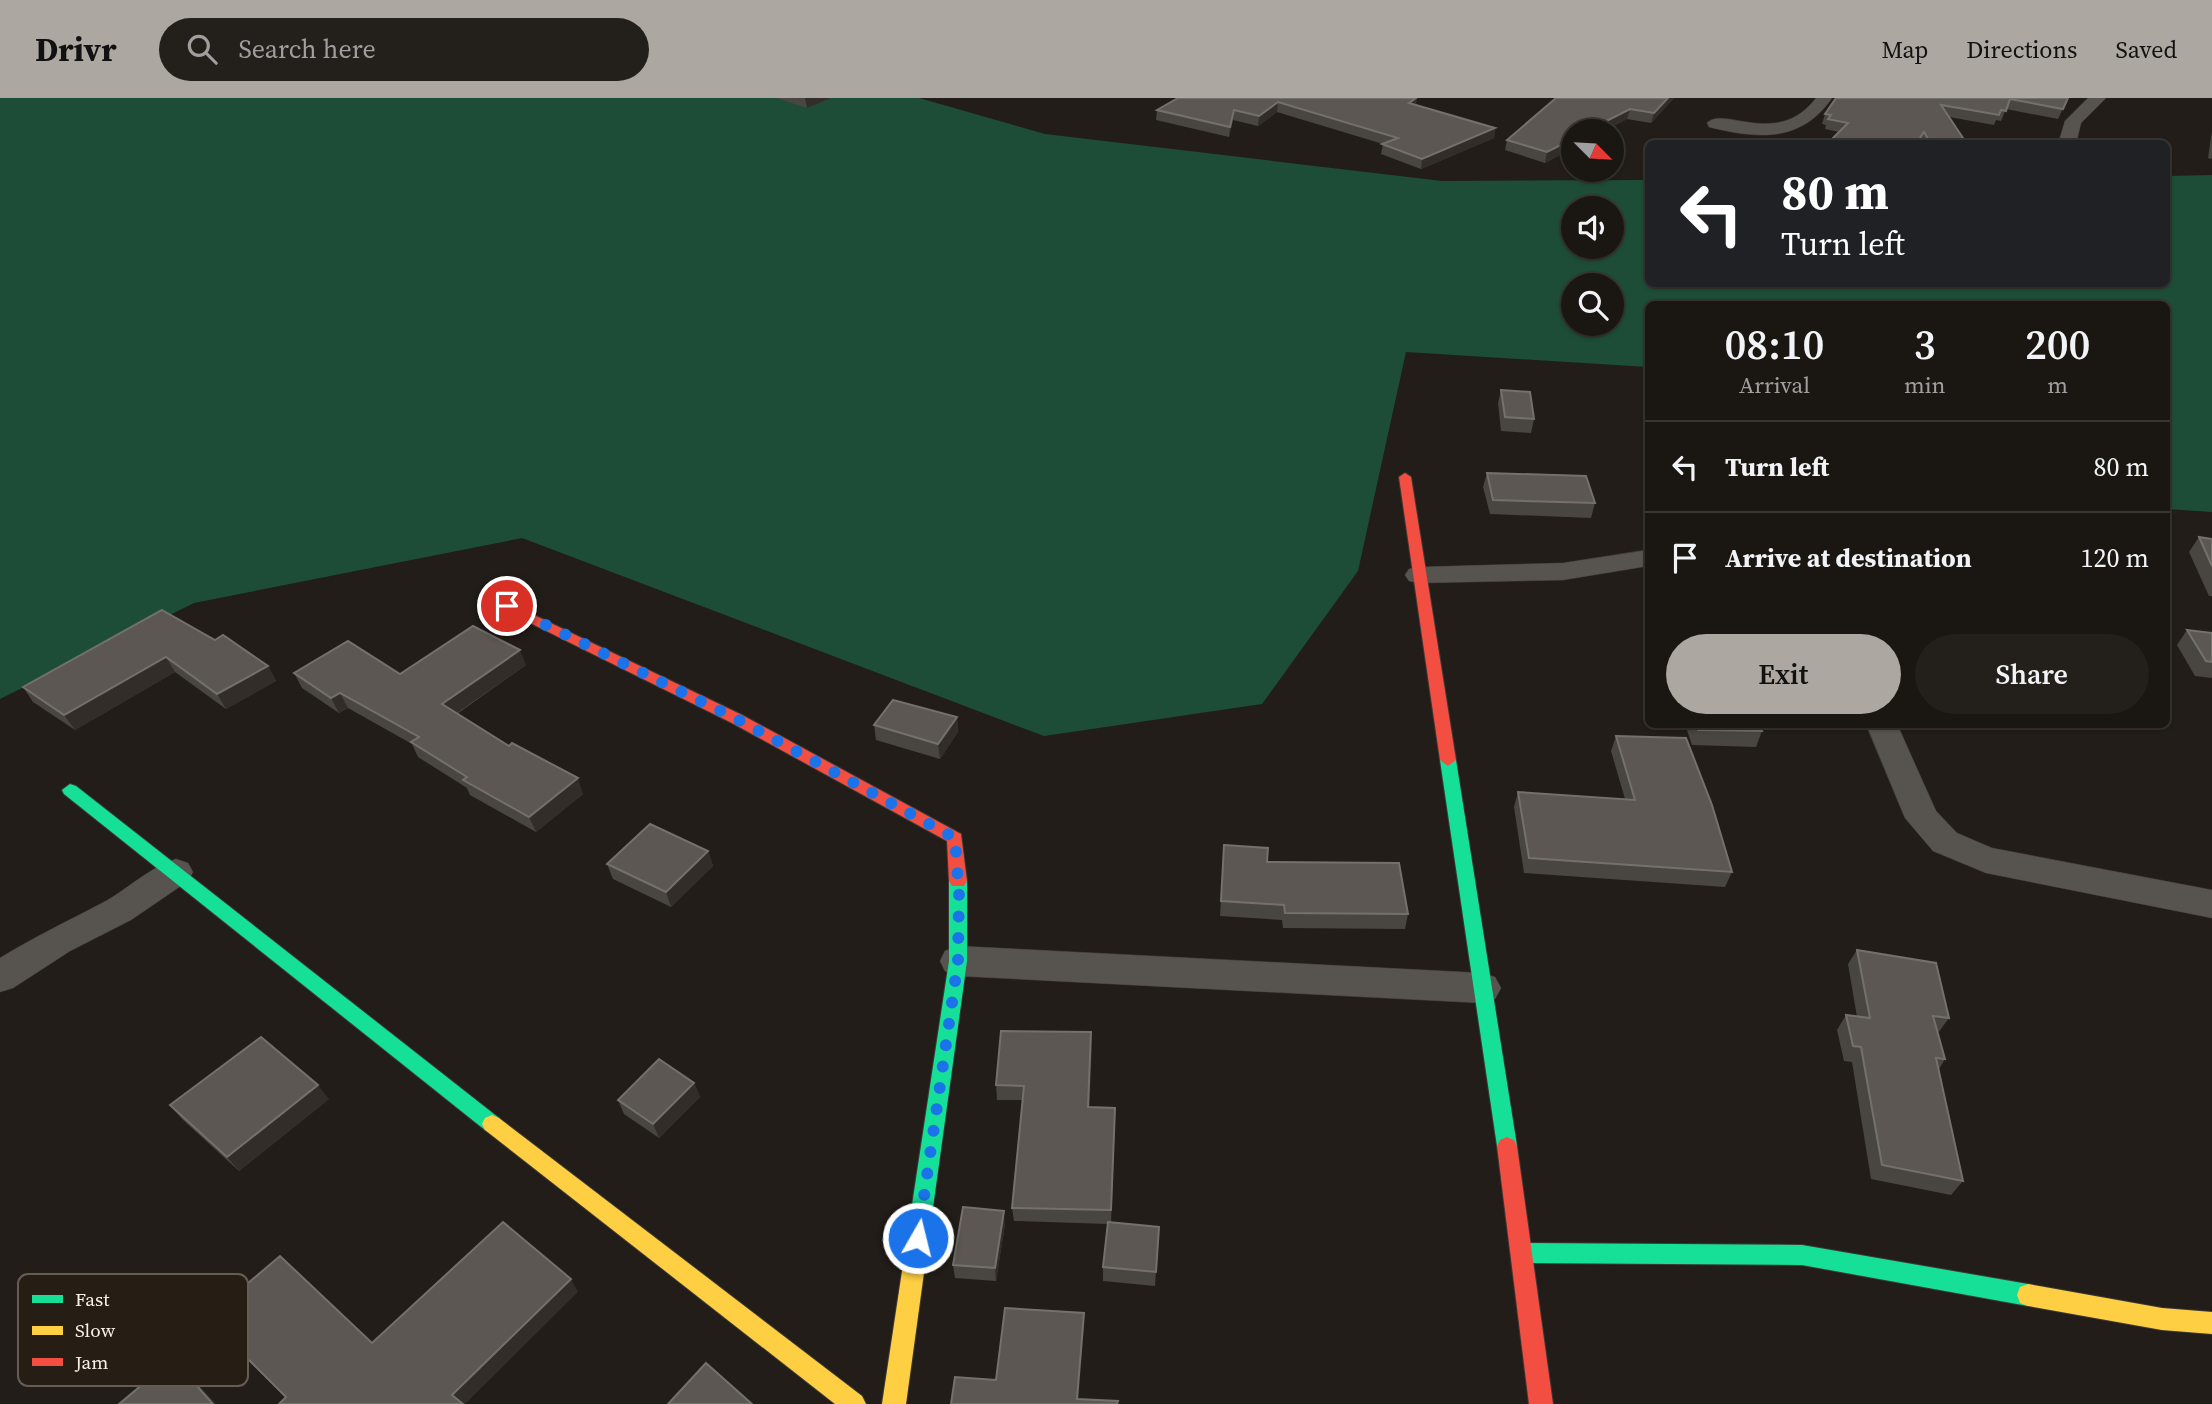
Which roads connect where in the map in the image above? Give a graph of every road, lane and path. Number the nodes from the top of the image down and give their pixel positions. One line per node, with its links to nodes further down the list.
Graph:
1 (1824, 98): 3 (street)
2 (2098, 98): 4 (street)
3 (1714, 123)
4 (2068, 140)
5 (1405, 477): 7 (street)
6 (1645, 559): 7 (street)
7 (1419, 575): 15 (street)
8 (507, 606): 13 (street)
9 (1883, 728): 12 (street)
10 (70, 790): 11 (street)
11 (176, 872): 14 (street); 18 (street)
12 (2212, 904)
13 (958, 961): 15 (street); 19 (street)
14 (0, 976)
15 (1482, 988): 16 (street)
16 (1522, 1253): 17 (street); 20 (street)
17 (2212, 1323)
18 (853, 1404)
19 (894, 1404)
20 (1541, 1404)

